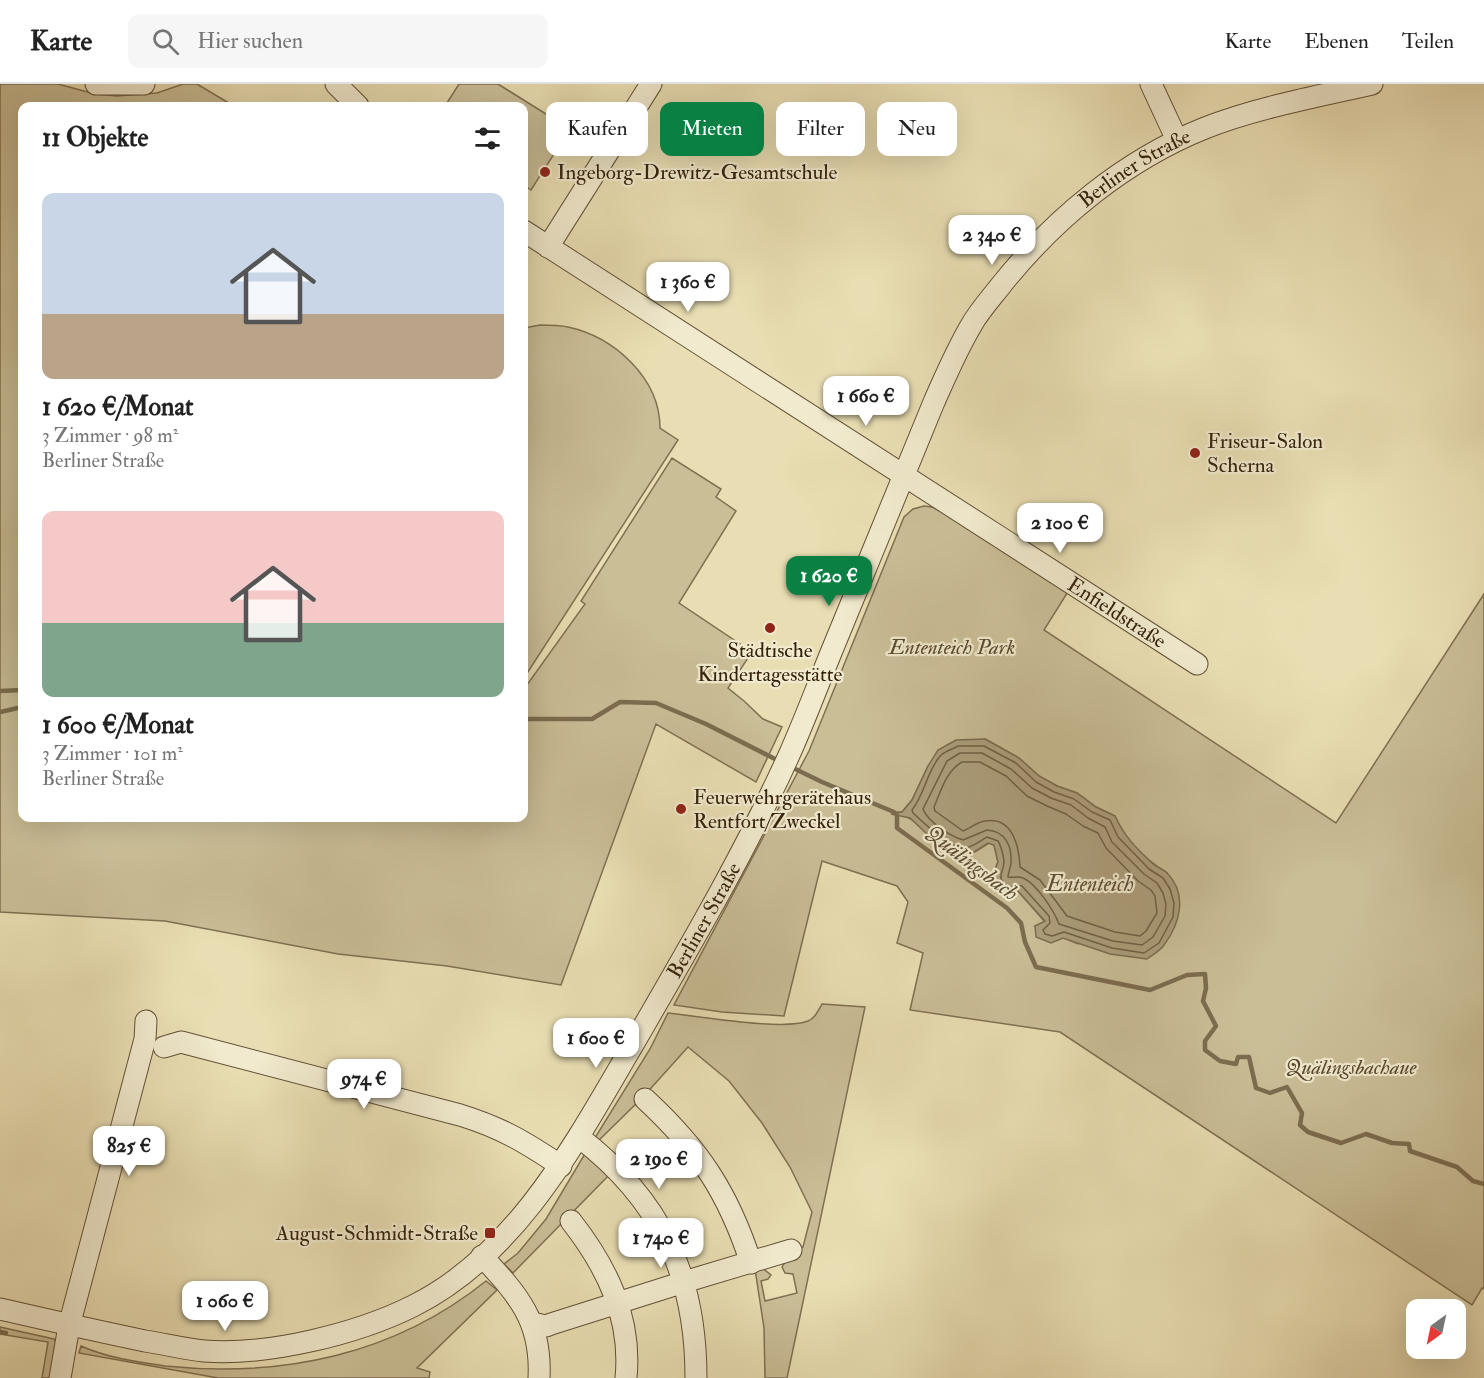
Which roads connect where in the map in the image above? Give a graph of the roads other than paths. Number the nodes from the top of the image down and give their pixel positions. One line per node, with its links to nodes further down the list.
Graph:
1 (96, 84): 2 (street)
2 (144, 84)
3 (336, 84): 7 (street)
4 (651, 84): 10 (street)
5 (1151, 84): 8 (street)
6 (1372, 84): 8 (street, Berliner Straße)
7 (354, 102)
8 (1177, 140): 11 (street, Berliner Straße)
9 (528, 234): 10 (street, Enfieldstraße)
10 (548, 247): 11 (street, Enfieldstraße)
11 (903, 474): 12 (street, Enfieldstraße); 16 (street, Berliner Straße)
12 (1197, 664)
13 (146, 1021): 26 (street)
14 (164, 1047): 17 (street)
15 (645, 1099): 21 (street)
16 (579, 1137): 17 (street, Berliner Straße); 22 (street)
17 (561, 1166): 20 (street, Berliner Straße)
18 (570, 1221): 23 (street)
19 (791, 1250): 21 (street)
20 (482, 1256): 25 (street); 26 (street, Berliner Straße)
21 (751, 1263): 22 (street)
22 (684, 1282): 23 (street); 30 (street)
23 (618, 1304): 25 (street); 29 (street)
24 (0, 1308): 26 (street, Berliner Straße)
25 (532, 1323): 28 (street)
26 (69, 1326): 27 (street)
27 (60, 1378)
28 (539, 1378)
29 (626, 1378)
30 (696, 1378)

